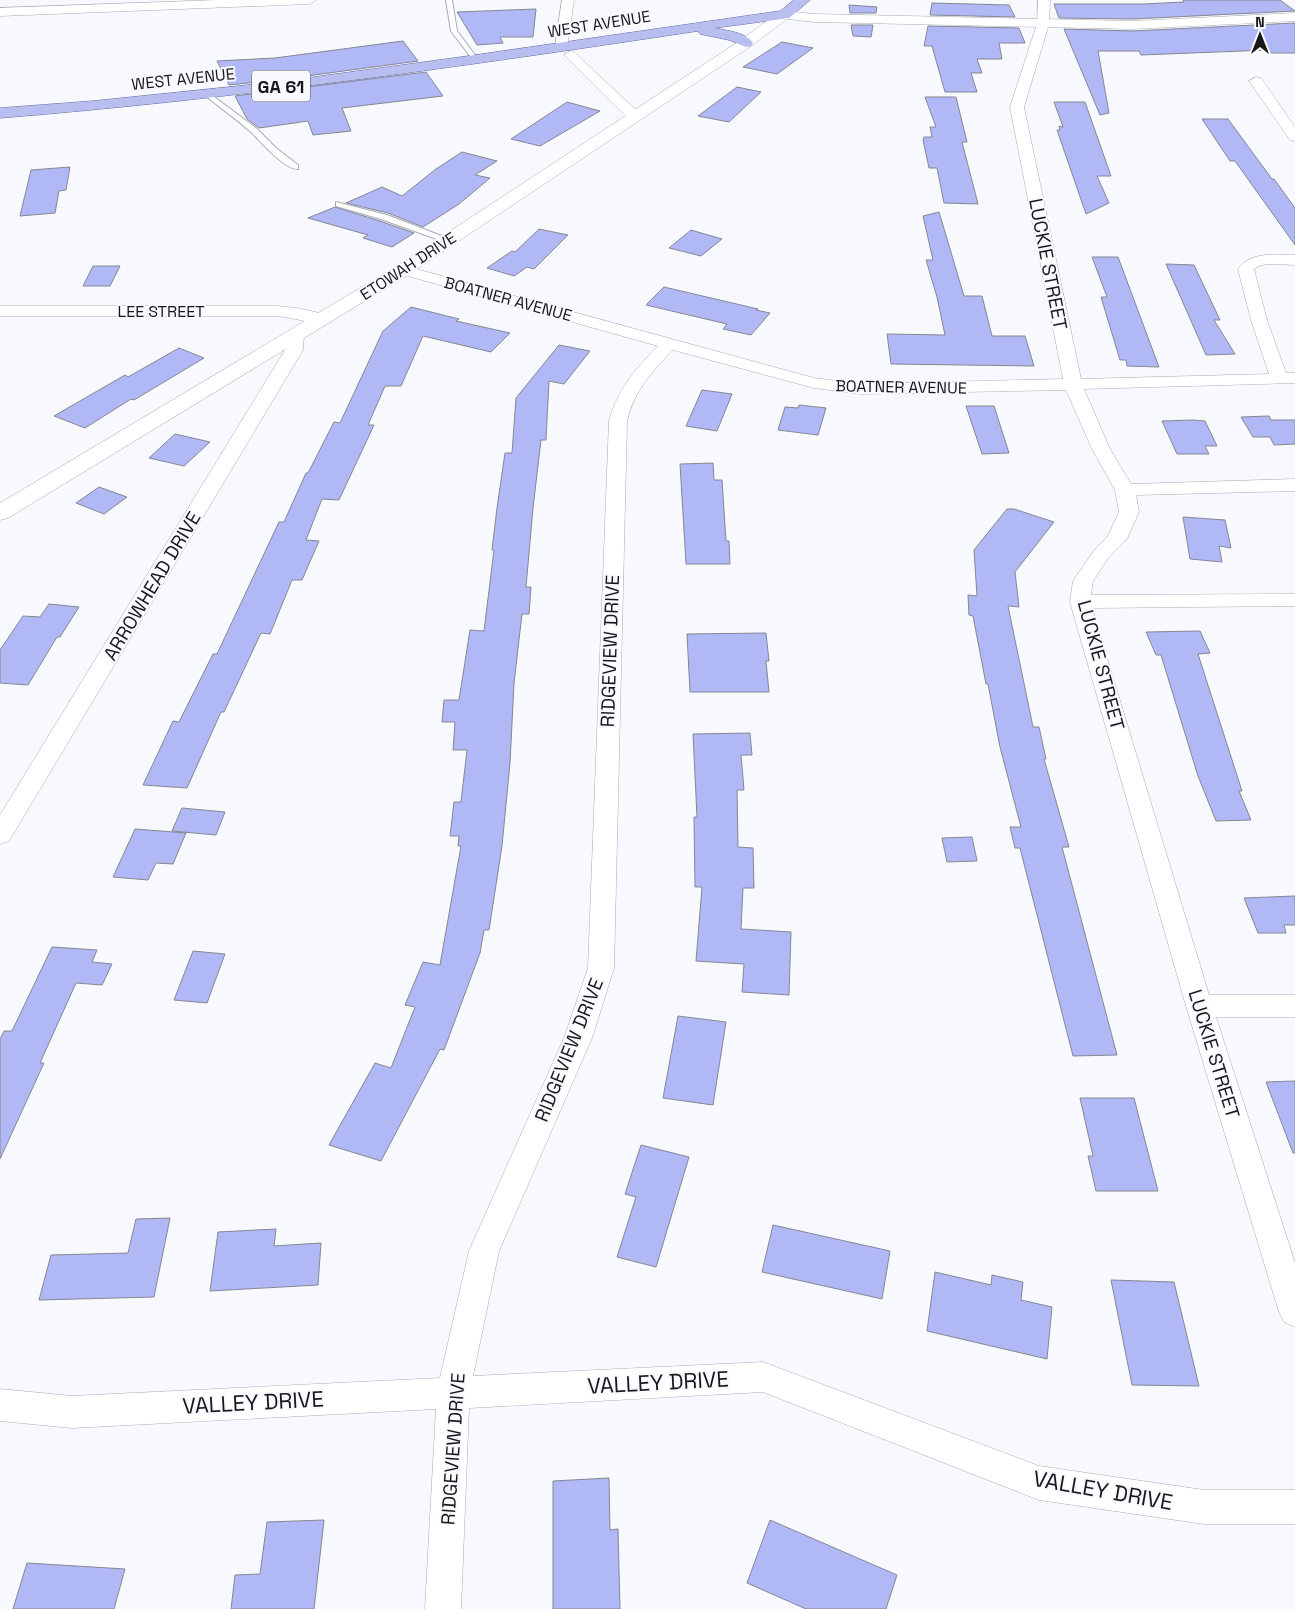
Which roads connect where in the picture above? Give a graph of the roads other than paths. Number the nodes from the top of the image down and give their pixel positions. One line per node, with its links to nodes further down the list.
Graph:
1 (310, 0): 6 (street)
2 (449, 0): 13 (lane)
3 (568, 0): 12 (street)
4 (803, 0): 7 (main road, ETOWAH DRIVE)
5 (1044, 0): 9 (street, LUCKIE STREET)
6 (0, 12)
7 (784, 16): 9 (street, WEST AVENUE); 10 (main road, WEST AVENUE / GA 61); 11 (street, ETOWAH DRIVE)
8 (1295, 17): 9 (street, WEST AVENUE)
9 (1043, 24): 29 (street, LUCKIE STREET)
10 (681, 29): 11 (main road); 12 (main road, WEST AVENUE / GA 61)
11 (746, 43): 17 (street, ETOWAH DRIVE)
12 (565, 51): 13 (main road, WEST AVENUE / GA 61); 17 (street)
13 (475, 59): 15 (main road, WEST AVENUE / GA 61)
14 (1256, 80): 18 (street)
15 (207, 94): 16 (main road, WEST AVENUE / GA 61); 19 (lane)
16 (0, 113)
17 (634, 116): 21 (street, ETOWAH DRIVE)
18 (1295, 136)
19 (295, 167)
20 (339, 204): 21 (lane)
21 (448, 240): 23 (street, ETOWAH DRIVE)
22 (1295, 260): 28 (street)
23 (402, 270): 25 (street, ETOWAH DRIVE); 27 (street, BOATNER AVENUE)
24 (0, 311): 25 (street, LEE STREET)
25 (322, 319): 26 (street, ETOWAH DRIVE)
26 (296, 334): 32 (street, ETOWAH DRIVE); 35 (street, ARROWHEAD DRIVE)
27 (670, 344): 29 (street, BOATNER AVENUE); 39 (street, RIDGEVIEW DRIVE)
28 (1287, 378): 29 (street, BOATNER AVENUE)
29 (1072, 385): 31 (street, LUCKIE STREET)
30 (1295, 486): 31 (street)
31 (1125, 490): 34 (street, LUCKIE STREET)
32 (0, 513)
33 (1295, 600): 34 (street)
34 (1080, 602): 36 (street, LUCKIE STREET)
35 (0, 835)
36 (1199, 1006): 37 (street); 38 (street, LUCKIE STREET)
37 (1295, 1006)
38 (1295, 1312)
39 (453, 1392): 40 (street, VALLEY DRIVE); 41 (street, VALLEY DRIVE); 42 (street, RIDGEVIEW DRIVE)
40 (0, 1405)
41 (1295, 1507)
42 (443, 1609)

